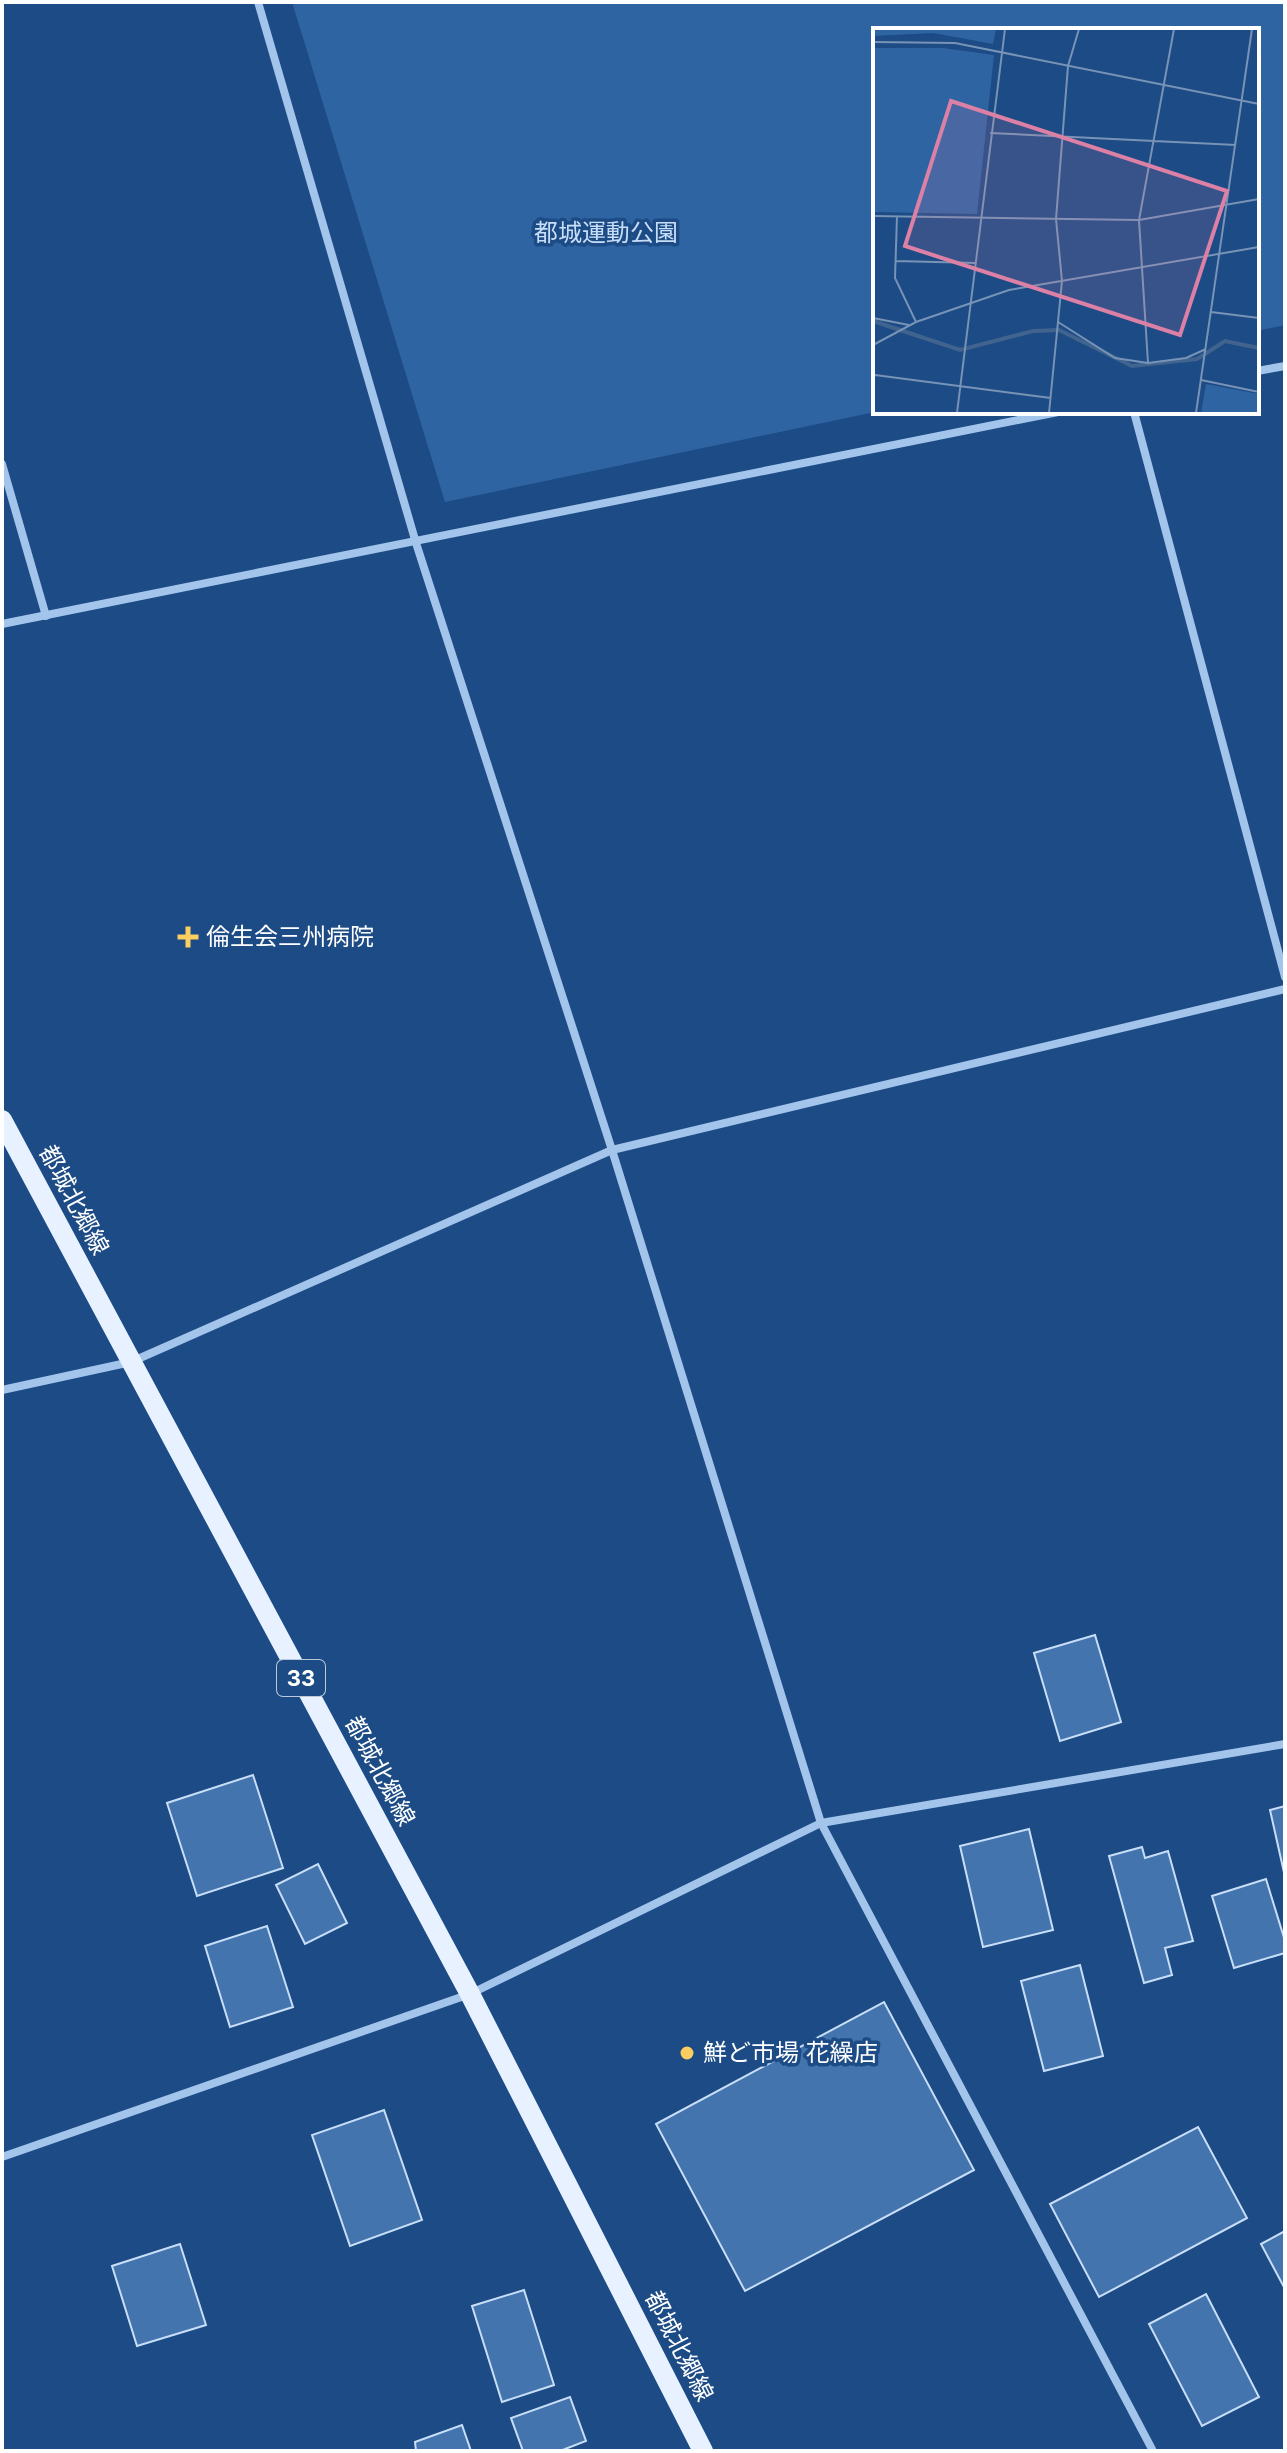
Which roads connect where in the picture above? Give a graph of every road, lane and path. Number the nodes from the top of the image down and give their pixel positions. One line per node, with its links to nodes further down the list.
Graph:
1 (258, 2): 7 (street)
2 (1285, 366): 3 (street)
3 (1259, 371)
4 (1048, 414): 7 (street)
5 (1135, 414): 10 (street)
6 (2, 464): 8 (street)
7 (416, 543): 8 (street); 13 (street)
8 (46, 616): 9 (street)
9 (2, 624)
10 (1285, 977)
11 (1285, 989): 13 (street)
12 (2, 1120): 14 (main road, 都城北郷線 / 33)
13 (612, 1150): 14 (street); 17 (street)
14 (131, 1362): 15 (street); 18 (main road, 都城北郷線 / 33)
15 (2, 1390)
16 (1285, 1744): 17 (street)
17 (821, 1823): 18 (street); 21 (street)
18 (470, 1994): 19 (street); 20 (main road, 都城北郷線 / 33)
19 (2, 2157)
20 (703, 2451)
21 (1153, 2451)

